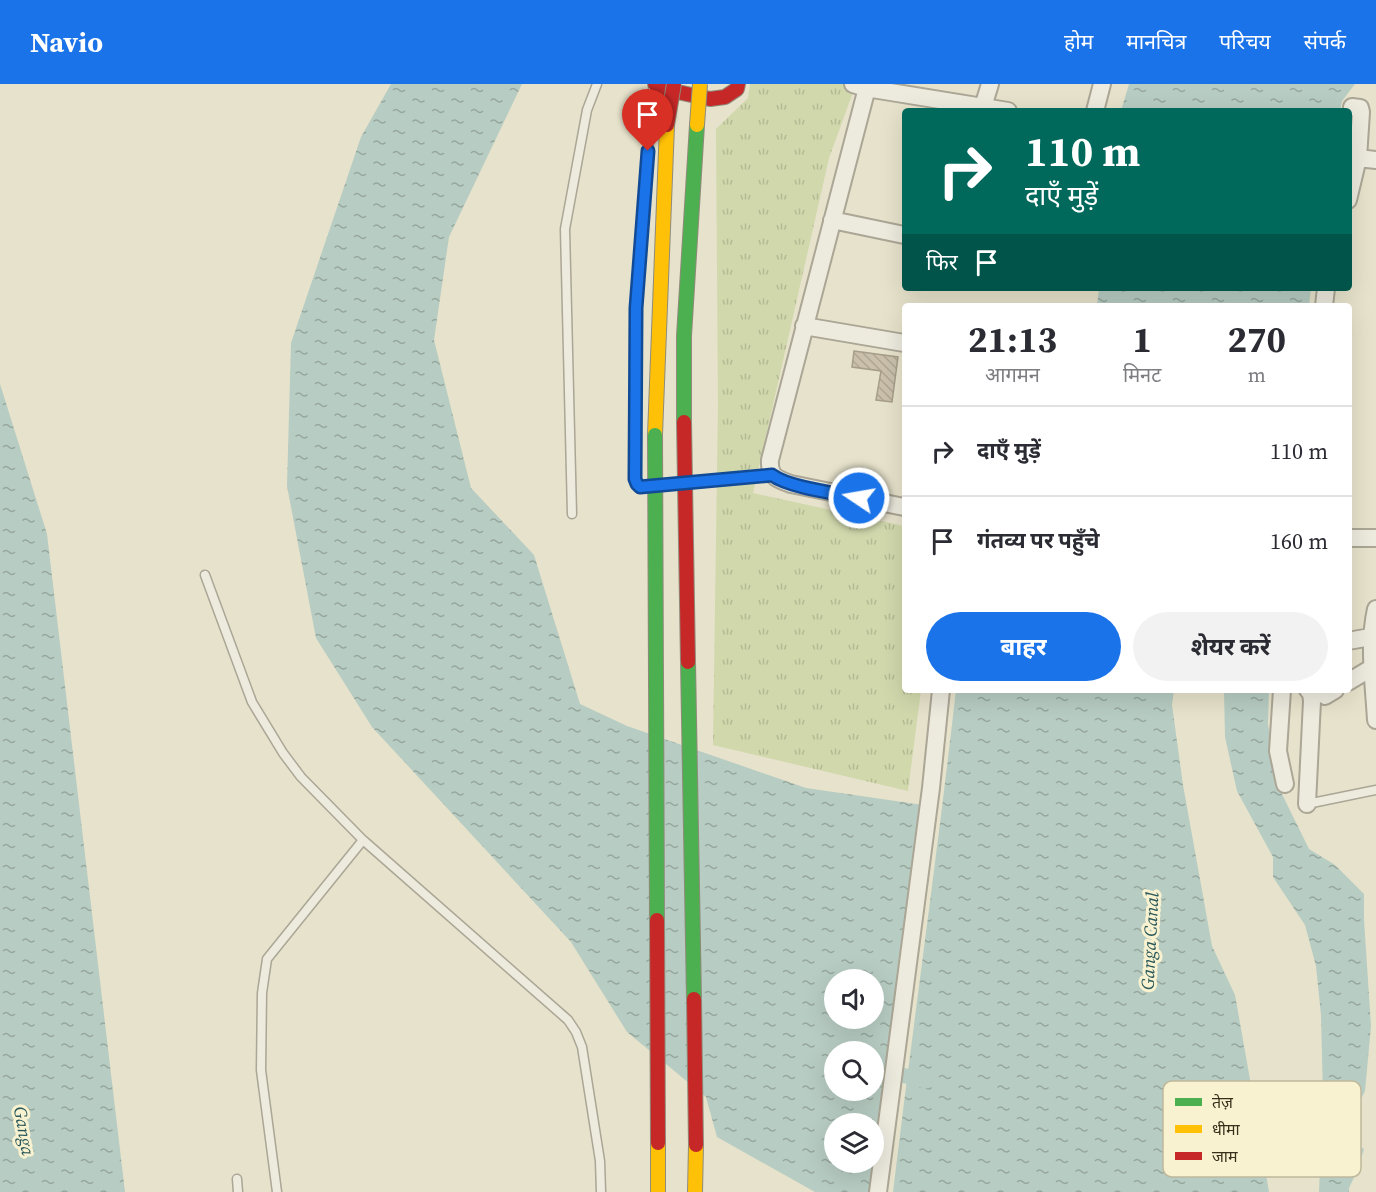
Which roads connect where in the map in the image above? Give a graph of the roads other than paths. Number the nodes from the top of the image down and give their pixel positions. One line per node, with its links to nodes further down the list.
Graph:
1 (597, 84): 23 (lane)
2 (654, 84): 5 (highway); 21 (lane)
3 (674, 84): 44 (highway, bridge)
4 (700, 84): 45 (highway, bridge)
5 (738, 84)
6 (990, 84): 10 (street)
7 (1102, 84): 11 (street)
8 (862, 85): 10 (street); 15 (street)
9 (1352, 107): 12 (street)
10 (974, 108)
11 (1096, 108)
12 (1358, 159): 13 (street); 14 (street)
13 (1376, 160)
14 (1352, 184)
15 (832, 220): 16 (street); 17 (street)
16 (902, 235)
17 (804, 326): 18 (street); 19 (street)
18 (902, 343)
19 (772, 475): 20 (lane); 22 (street)
20 (674, 484)
21 (662, 485)
22 (902, 507)
23 (572, 514)
24 (1352, 538): 25 (street)
25 (1376, 538)
26 (205, 575): 39 (lane)
27 (1376, 609): 28 (street)
28 (1374, 636): 29 (street); 30 (street)
29 (1352, 640)
30 (1373, 668): 31 (street); 35 (street)
31 (1352, 680)
32 (941, 693): 46 (street)
33 (1282, 693): 36 (street)
34 (1311, 693): 38 (street)
35 (1376, 720)
36 (1285, 784)
37 (1376, 790): 38 (lane)
38 (1307, 804)
39 (363, 840): 42 (lane); 43 (lane)
40 (237, 1179): 41 (lane)
41 (238, 1192)
42 (277, 1192)
43 (601, 1192)
44 (658, 1192)
45 (695, 1192)
46 (878, 1192)

